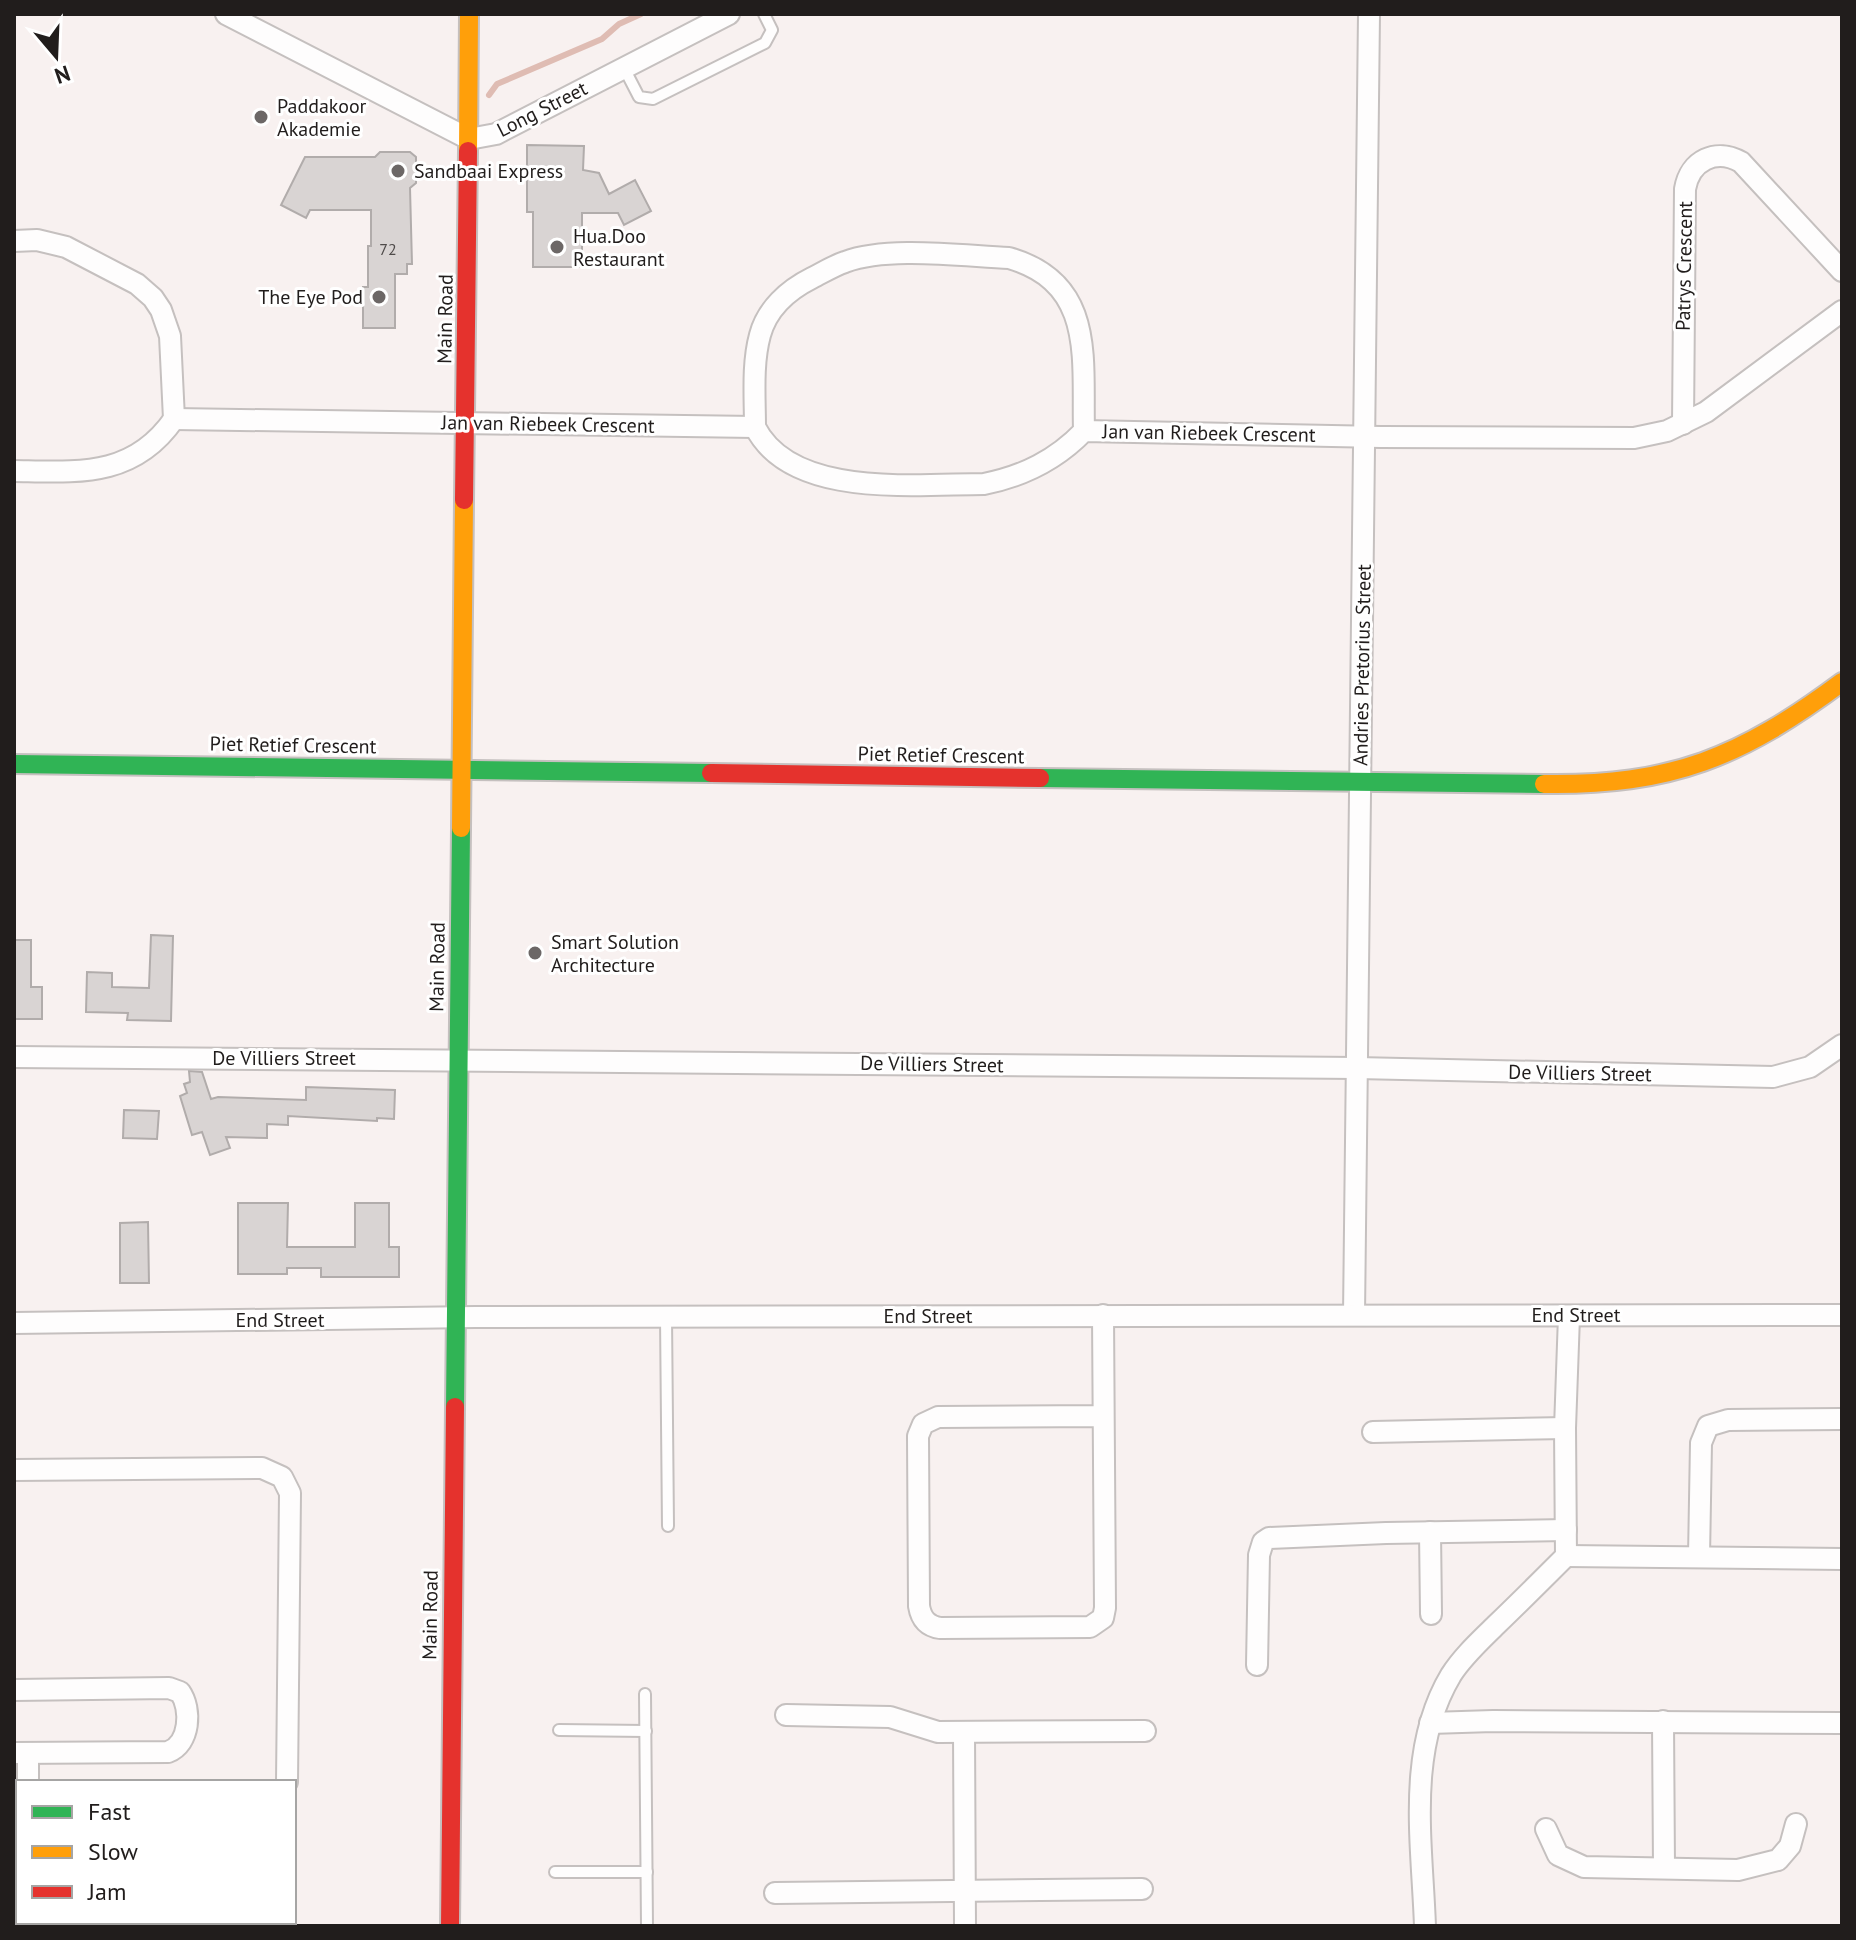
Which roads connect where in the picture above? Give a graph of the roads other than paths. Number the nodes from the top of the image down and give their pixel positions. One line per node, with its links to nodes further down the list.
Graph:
1 (226, 14): 7 (street, Long Street)
2 (469, 14): 7 (street, Main Road)
3 (729, 14): 6 (street, Long Street)
4 (764, 14): 6 (lane)
5 (1369, 14): 16 (street, Andries Pretorius Street)
6 (624, 68): 7 (street, Long Street)
7 (469, 139): 12 (street, Main Road)
8 (14, 241): 11 (street)
9 (1842, 271): 13 (street, Patrys Crescent)
10 (1842, 311): 13 (street, Jan van Riebeek Crescent)
11 (174, 419): 12 (street, Jan van Riebeek Crescent); 17 (street)
12 (466, 423): 14 (street, Jan van Riebeek Crescent); 20 (street, Main Road)
13 (1683, 424): 16 (street, Jan van Riebeek Crescent)
14 (755, 427): 15 (street, Jan van Riebeek Crescent); 15 (street)
15 (1084, 431): 16 (street, Jan van Riebeek Crescent)
16 (1365, 436): 21 (street, Andries Pretorius Street)
17 (14, 471)
18 (1842, 682): 21 (street, Piet Retief Crescent)
19 (14, 764): 20 (street, Piet Retief Crescent)
20 (461, 770): 21 (street, Piet Retief Crescent); 24 (street, Main Road)
21 (1361, 783): 25 (street, Andries Pretorius Street)
22 (1842, 1045): 25 (street, De Villiers Street)
23 (14, 1057): 24 (street, De Villiers Street)
24 (458, 1060): 25 (street, De Villiers Street); 31 (street, Main Road)
25 (1357, 1068): 27 (street, Andries Pretorius Street)
26 (1103, 1315): 27 (street, End Street); 30 (street, End Street); 33 (street)
27 (1354, 1315): 29 (street, End Street)
28 (1842, 1315): 29 (street, End Street)
29 (1569, 1316): 35 (street)
30 (666, 1317): 31 (street, End Street); 38 (lane)
31 (455, 1318): 32 (street, End Street); 67 (street, Main Road)
32 (14, 1323)
33 (1103, 1416): 33 (street)
34 (1842, 1419): 42 (street)
35 (1565, 1428): 36 (street); 39 (street)
36 (1373, 1432)
37 (14, 1470): 58 (street)
38 (668, 1526)
39 (1566, 1530): 40 (street); 41 (street)
40 (1430, 1532): 44 (street); 45 (street)
41 (1566, 1556): 42 (street); 50 (street)
42 (1699, 1557): 43 (street)
43 (1842, 1559)
44 (1431, 1614)
45 (1257, 1665)
46 (14, 1690): 56 (street)
47 (645, 1694): 53 (lane)
48 (786, 1715): 55 (street)
49 (1663, 1721): 50 (street); 51 (street); 61 (street)
50 (1430, 1723): 70 (street)
51 (1842, 1723)
52 (559, 1730): 53 (lane)
53 (646, 1731): 63 (lane)
54 (1145, 1731): 55 (street)
55 (964, 1732): 65 (street)
56 (21, 1753): 57 (street)
57 (28, 1780)
58 (287, 1780)
59 (1796, 1824): 61 (street)
60 (1546, 1829): 61 (street)
61 (1664, 1868)
62 (555, 1872): 63 (lane)
63 (647, 1872): 68 (lane)
64 (1142, 1889): 65 (street)
65 (965, 1891): 66 (street); 69 (street)
66 (775, 1893)
67 (449, 1924)
68 (647, 1926)
69 (965, 1926)
70 (1425, 1926)

